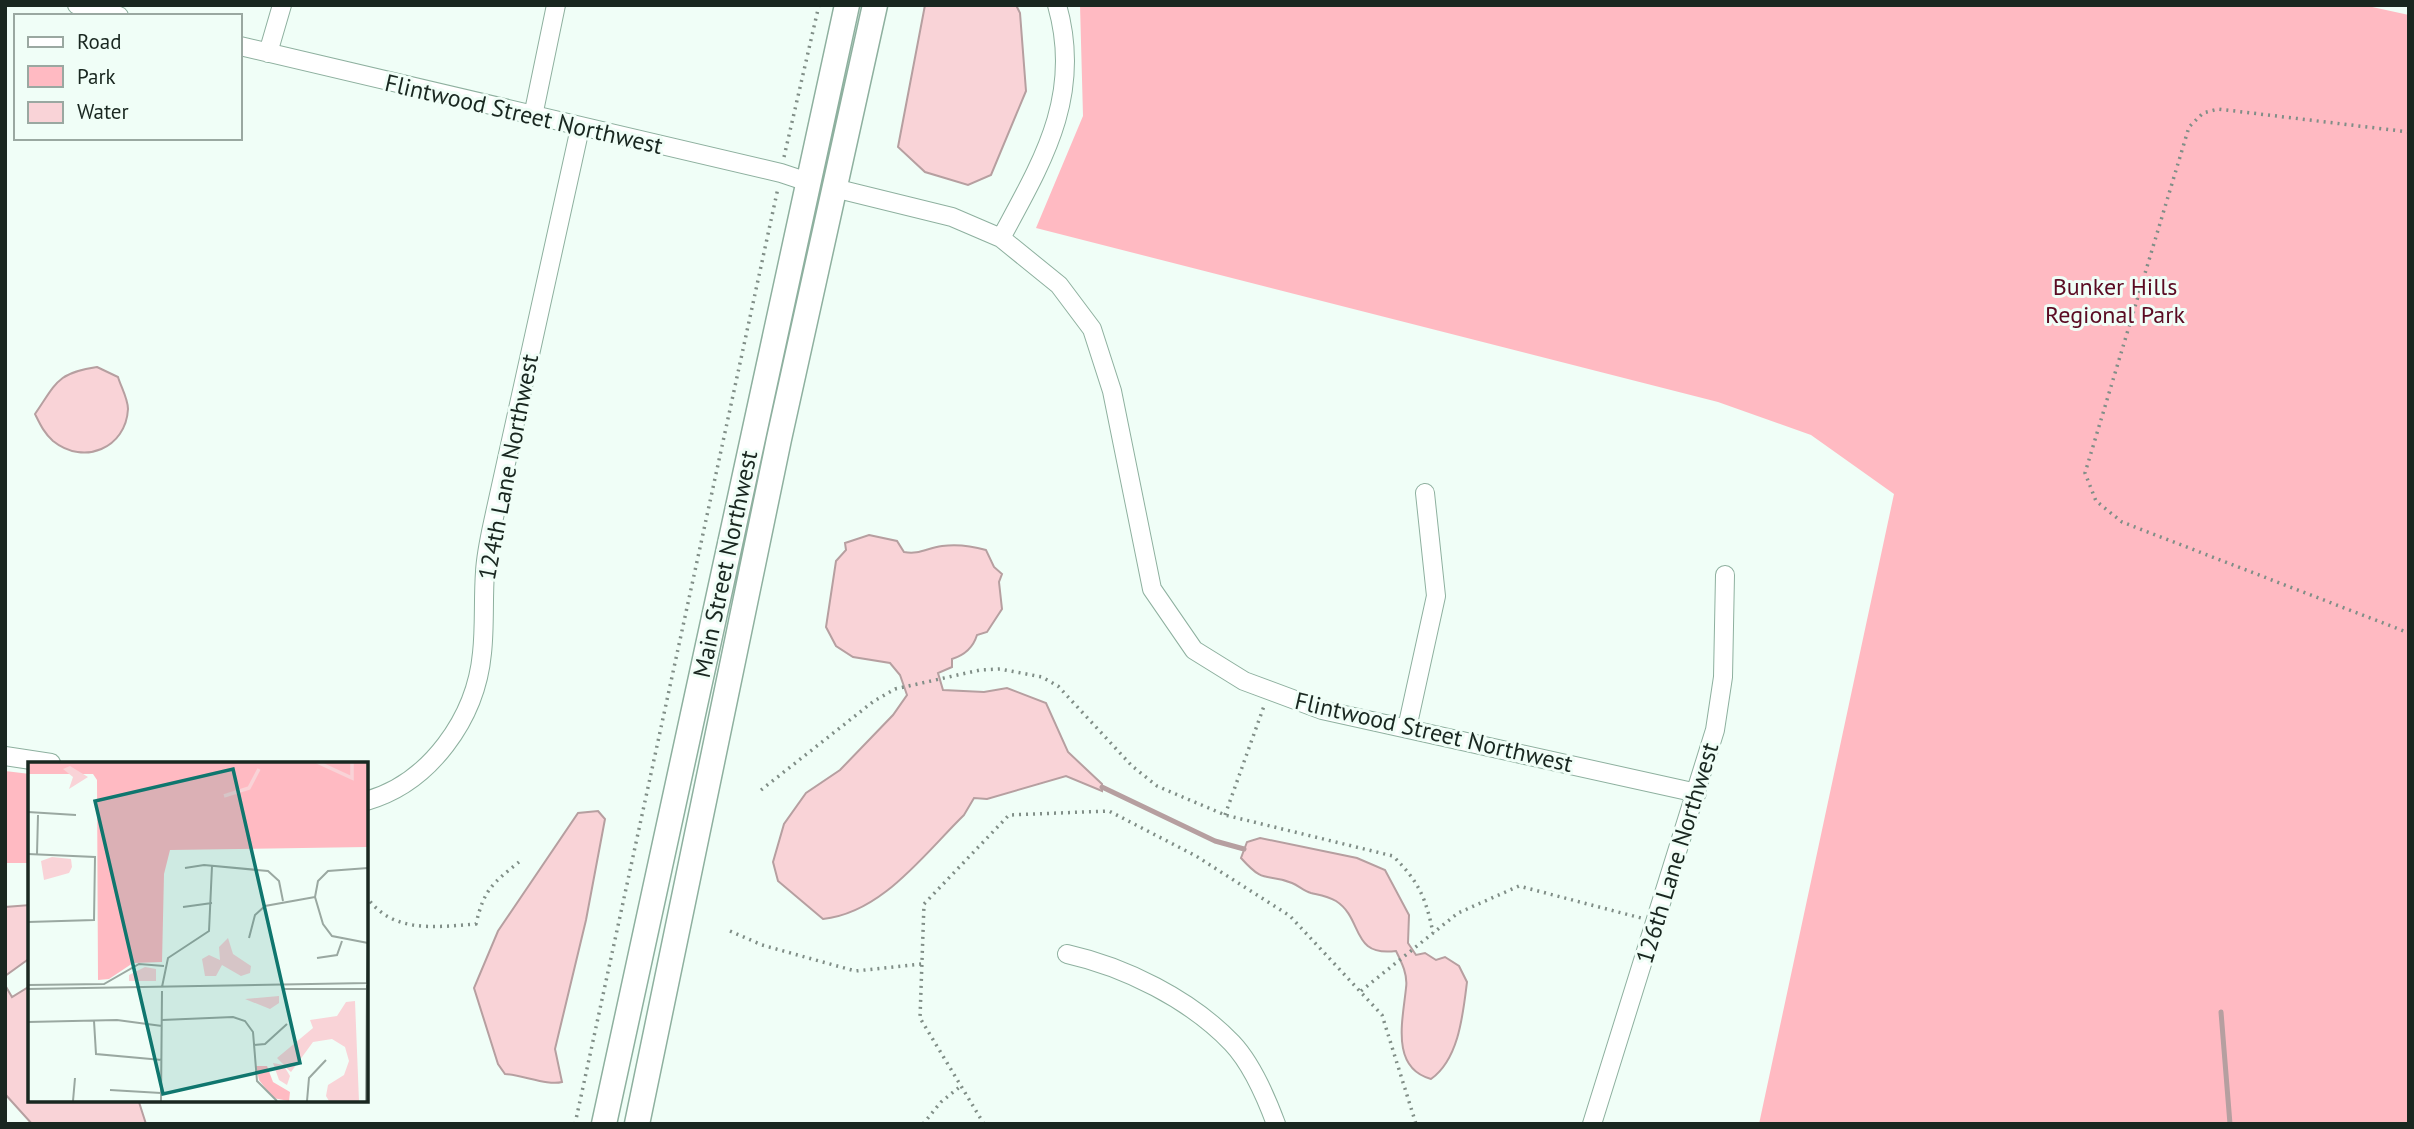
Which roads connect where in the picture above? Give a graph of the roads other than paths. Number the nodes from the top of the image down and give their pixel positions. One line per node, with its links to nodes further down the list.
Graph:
1 (77, 5): 7 (street)
2 (282, 5): 9 (street)
3 (556, 5): 10 (street)
4 (847, 5): 12 (main road, Main Street Northwest)
5 (875, 5): 13 (main road, Main Street Northwest)
6 (1057, 5): 14 (street)
7 (111, 14)
8 (242, 46): 9 (street, Flintwood Street Northwest)
9 (268, 53): 10 (street, Flintwood Street Northwest)
10 (533, 116): 11 (street, Flintwood Street Northwest)
11 (580, 128): 12 (street, Flintwood Street Northwest); 21 (street, 124th Lane Northwest)
12 (807, 182): 23 (main road, Main Street Northwest)
13 (834, 188): 14 (street, Flintwood Street Northwest); 24 (main road, Main Street Northwest)
14 (1001, 239): 17 (street, Flintwood Street Northwest)
15 (1425, 493): 17 (street)
16 (1725, 575): 20 (street, 126th Lane Northwest)
17 (1407, 728): 20 (street, Flintwood Street Northwest)
18 (5, 757): 19 (street)
19 (43, 762)
20 (1697, 793): 26 (street, 126th Lane Northwest)
21 (368, 801)
22 (1067, 954): 25 (street)
23 (604, 1124)
24 (637, 1124)
25 (1276, 1124)
26 (1592, 1124)

